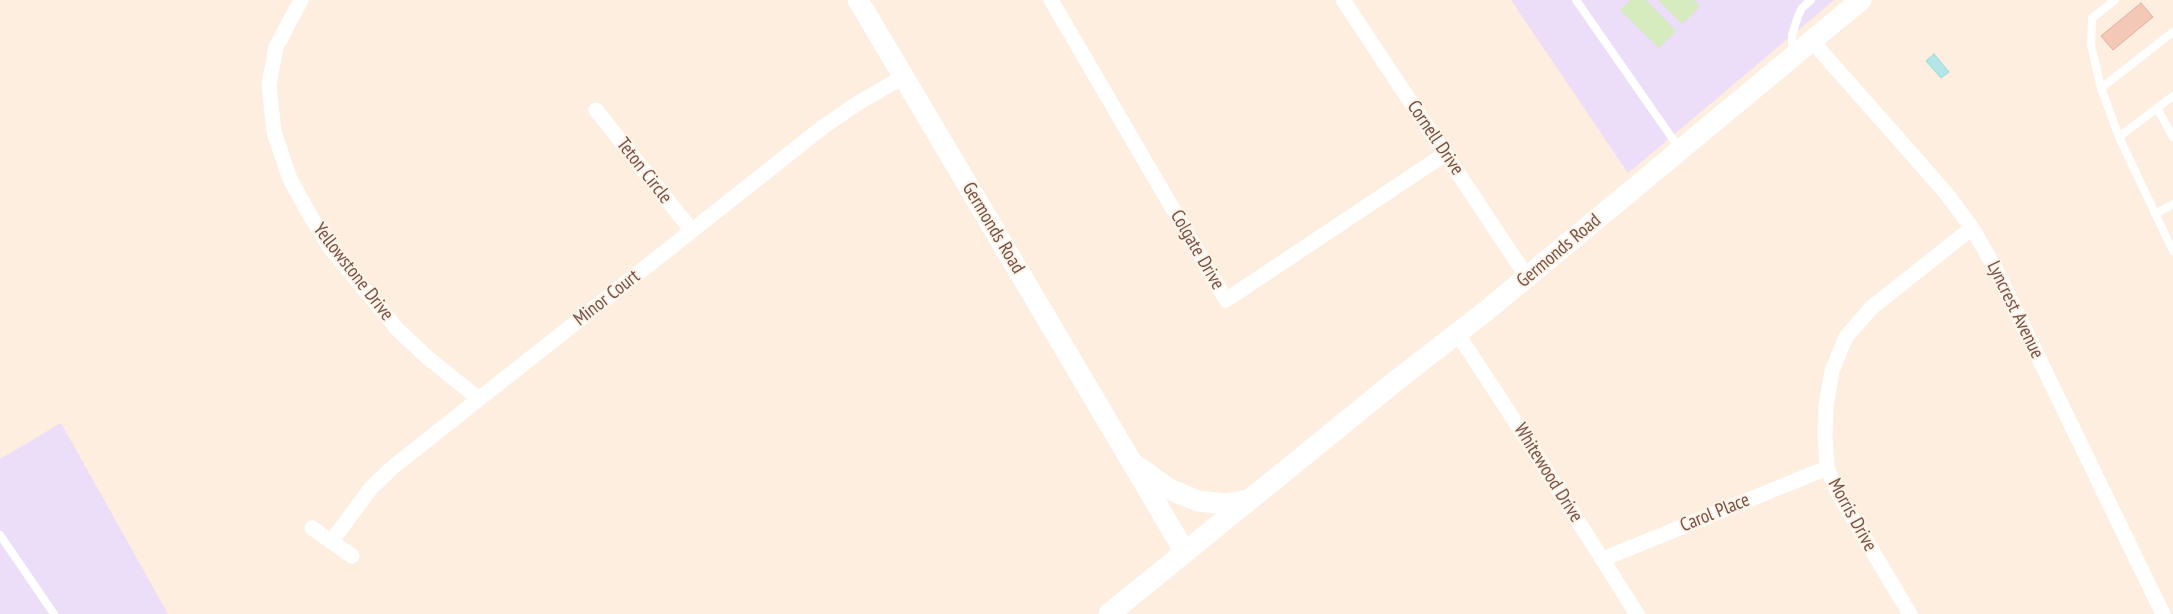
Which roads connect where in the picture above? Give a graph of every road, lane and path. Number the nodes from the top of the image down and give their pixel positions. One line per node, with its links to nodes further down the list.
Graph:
1 (301, 0): 29 (street, Yellowstone Drive)
2 (858, 0): 13 (street, Germonds Road)
3 (1051, 0): 21 (street, Colgate Drive)
4 (1343, 0): 21 (street, Cornell Drive)
5 (1587, 0): 9 (lane)
6 (1811, 0): 12 (lane)
7 (1860, 0): 11 (street, Germonds Road)
8 (2115, 0): 14 (lane)
9 (1578, 3): 20 (lane)
10 (2173, 32): 14 (lane)
11 (1812, 41): 12 (street, Germonds Road); 24 (street, Lyncrest Avenue)
12 (1792, 58): 20 (street, Germonds Road)
13 (903, 76): 25 (street, Minor Court); 30 (street, Germonds Road)
14 (2101, 88): 18 (lane)
15 (2173, 96): 16 (lane)
16 (2157, 108): 18 (lane); 19 (lane)
17 (596, 110): 25 (street, Teton Circle)
18 (2118, 137): 23 (lane)
19 (2173, 137)
20 (1680, 150): 27 (street, Germonds Road)
21 (1445, 154): 27 (street, Cornell Drive)
22 (2173, 204): 23 (lane)
23 (2155, 214): 26 (lane)
24 (1972, 228): 31 (street, Morris Drive); 43 (street, Lyncrest Avenue)
25 (692, 232): 29 (street, Minor Court)
26 (2173, 251)
27 (1527, 277): 28 (street, Germonds Road)
28 (1457, 333): 32 (street, Germonds Road); 38 (street, Whitewood Drive)
29 (479, 399): 35 (street, Minor Court)
30 (1127, 457): 32 (street, Germonds Road); 36 (street, Germonds Road)
31 (1827, 468): 38 (street, Carol Place); 42 (street, Morris Drive)
32 (1253, 497): 36 (street, Germonds Road)
33 (312, 528): 35 (street)
34 (0, 535): 39 (lane)
35 (331, 542): 37 (street)
36 (1185, 552): 40 (street)
37 (352, 556)
38 (1603, 559): 41 (street, Whitewood Drive)
39 (54, 614)
40 (1109, 614)
41 (1636, 614)
42 (1910, 614)
43 (2163, 614)

